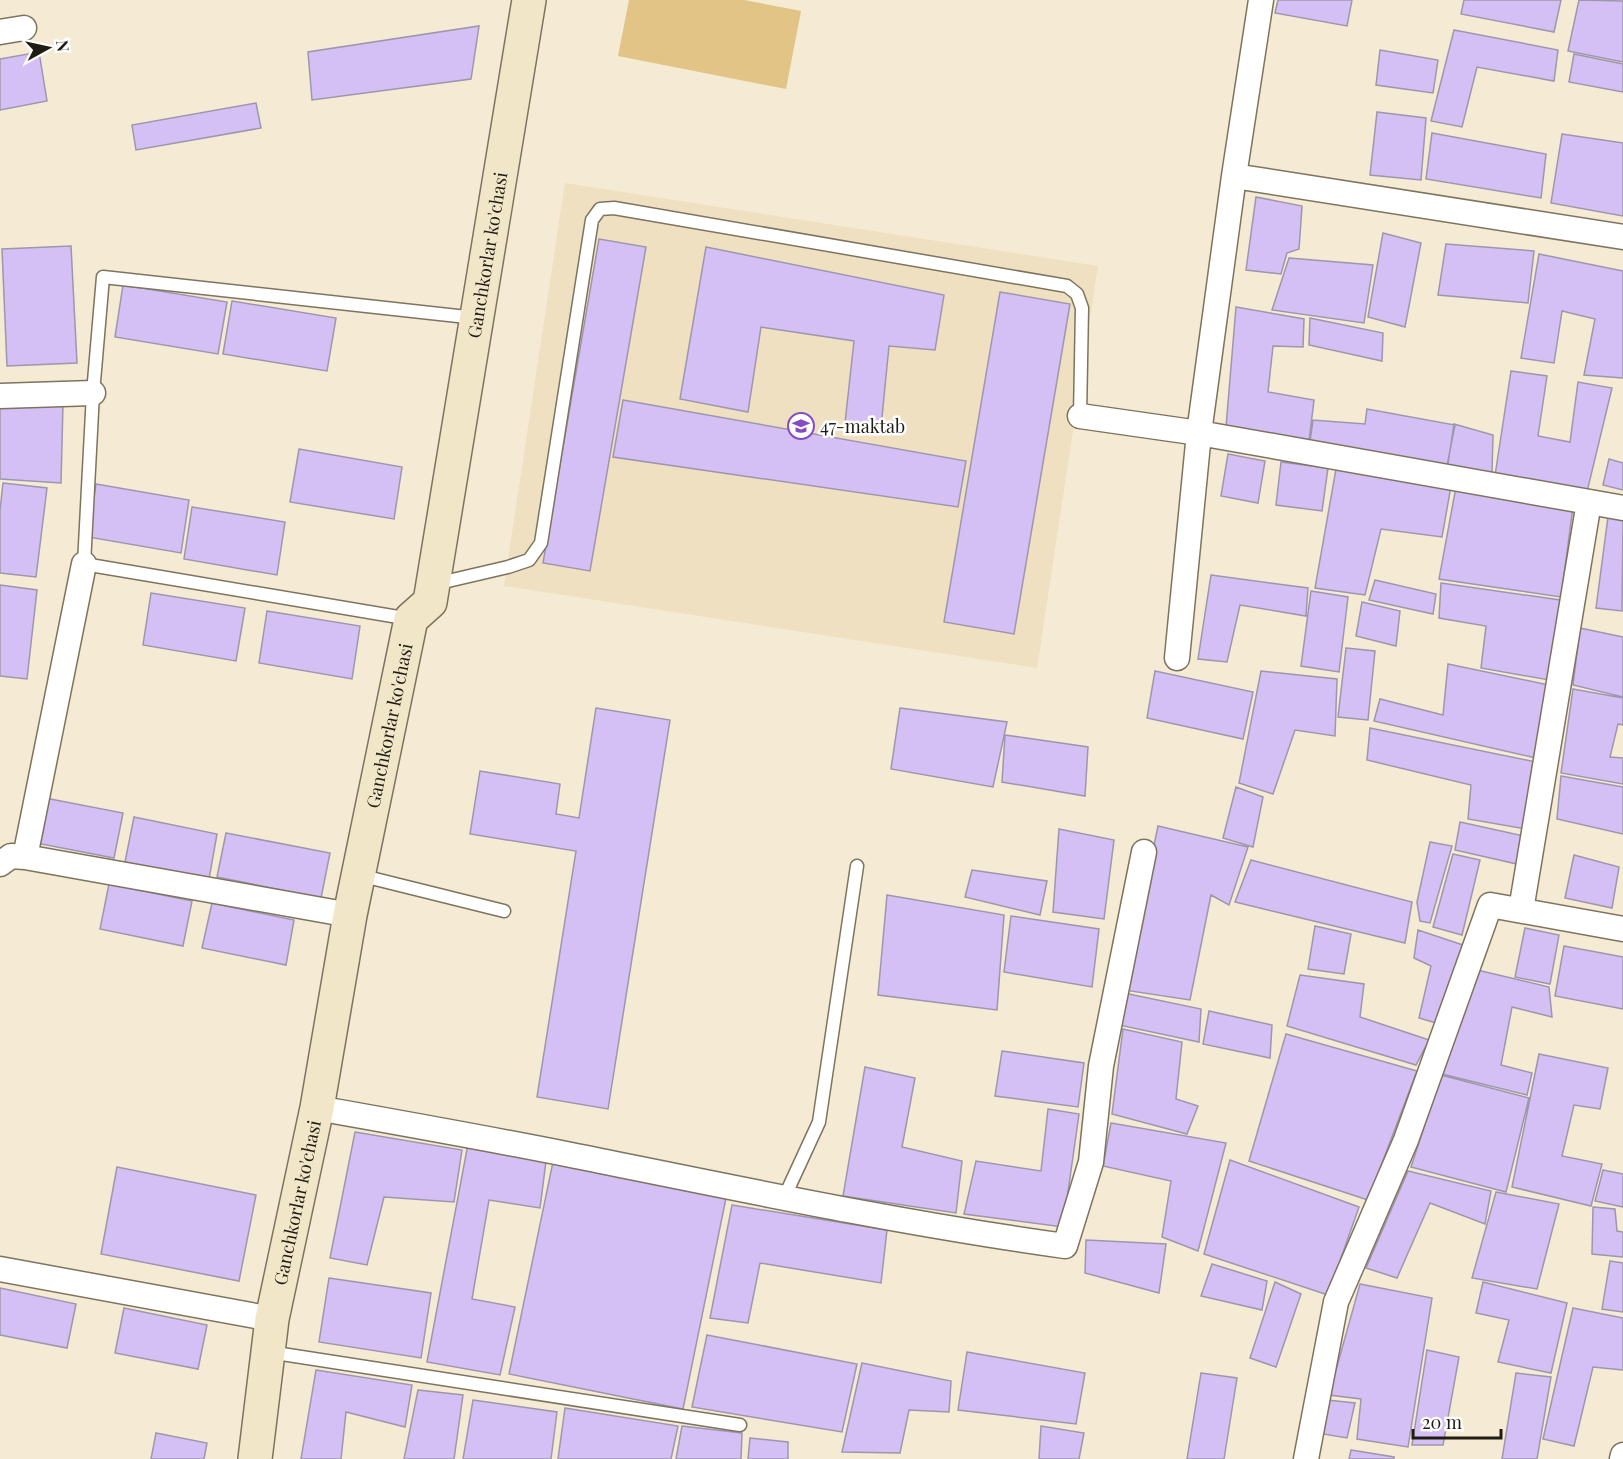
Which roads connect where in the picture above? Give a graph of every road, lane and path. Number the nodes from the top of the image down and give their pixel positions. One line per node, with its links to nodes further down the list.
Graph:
1 (529, 0): 7 (street, Ganchkorlar ko'chasi)
2 (1260, 0): 5 (street)
3 (24, 28): 4 (street)
4 (0, 32)
5 (1234, 176): 6 (street); 11 (street)
6 (1623, 237)
7 (477, 318): 8 (lane); 15 (street, Ganchkorlar ko'chasi)
8 (93, 393): 9 (street); 14 (lane)
9 (0, 396)
10 (1080, 416): 11 (street); 15 (lane)
11 (1199, 433): 12 (street); 17 (street)
12 (1589, 502): 13 (street); 23 (street)
13 (1623, 508)
14 (84, 564): 16 (lane); 19 (street)
15 (434, 585): 16 (street, Ganchkorlar ko'chasi)
16 (411, 619): 22 (street, Ganchkorlar ko'chasi)
17 (1177, 658)
18 (1144, 852): 28 (street)
19 (25, 857): 20 (street); 25 (street)
20 (0, 864)
21 (857, 866): 28 (lane)
22 (358, 874): 24 (lane); 25 (street, Ganchkorlar ko'chasi)
23 (1521, 910): 26 (street); 34 (street)
24 (504, 911)
25 (350, 915): 27 (street, Ganchkorlar ko'chasi)
26 (1623, 929)
27 (317, 1108): 28 (street); 30 (street, Ganchkorlar ko'chasi)
28 (784, 1198)
29 (0, 1269): 30 (street)
30 (272, 1319): 31 (street, Ganchkorlar ko'chasi)
31 (268, 1352): 32 (lane); 33 (street, Ganchkorlar ko'chasi)
32 (740, 1425)
33 (255, 1459)
34 (1306, 1459)

